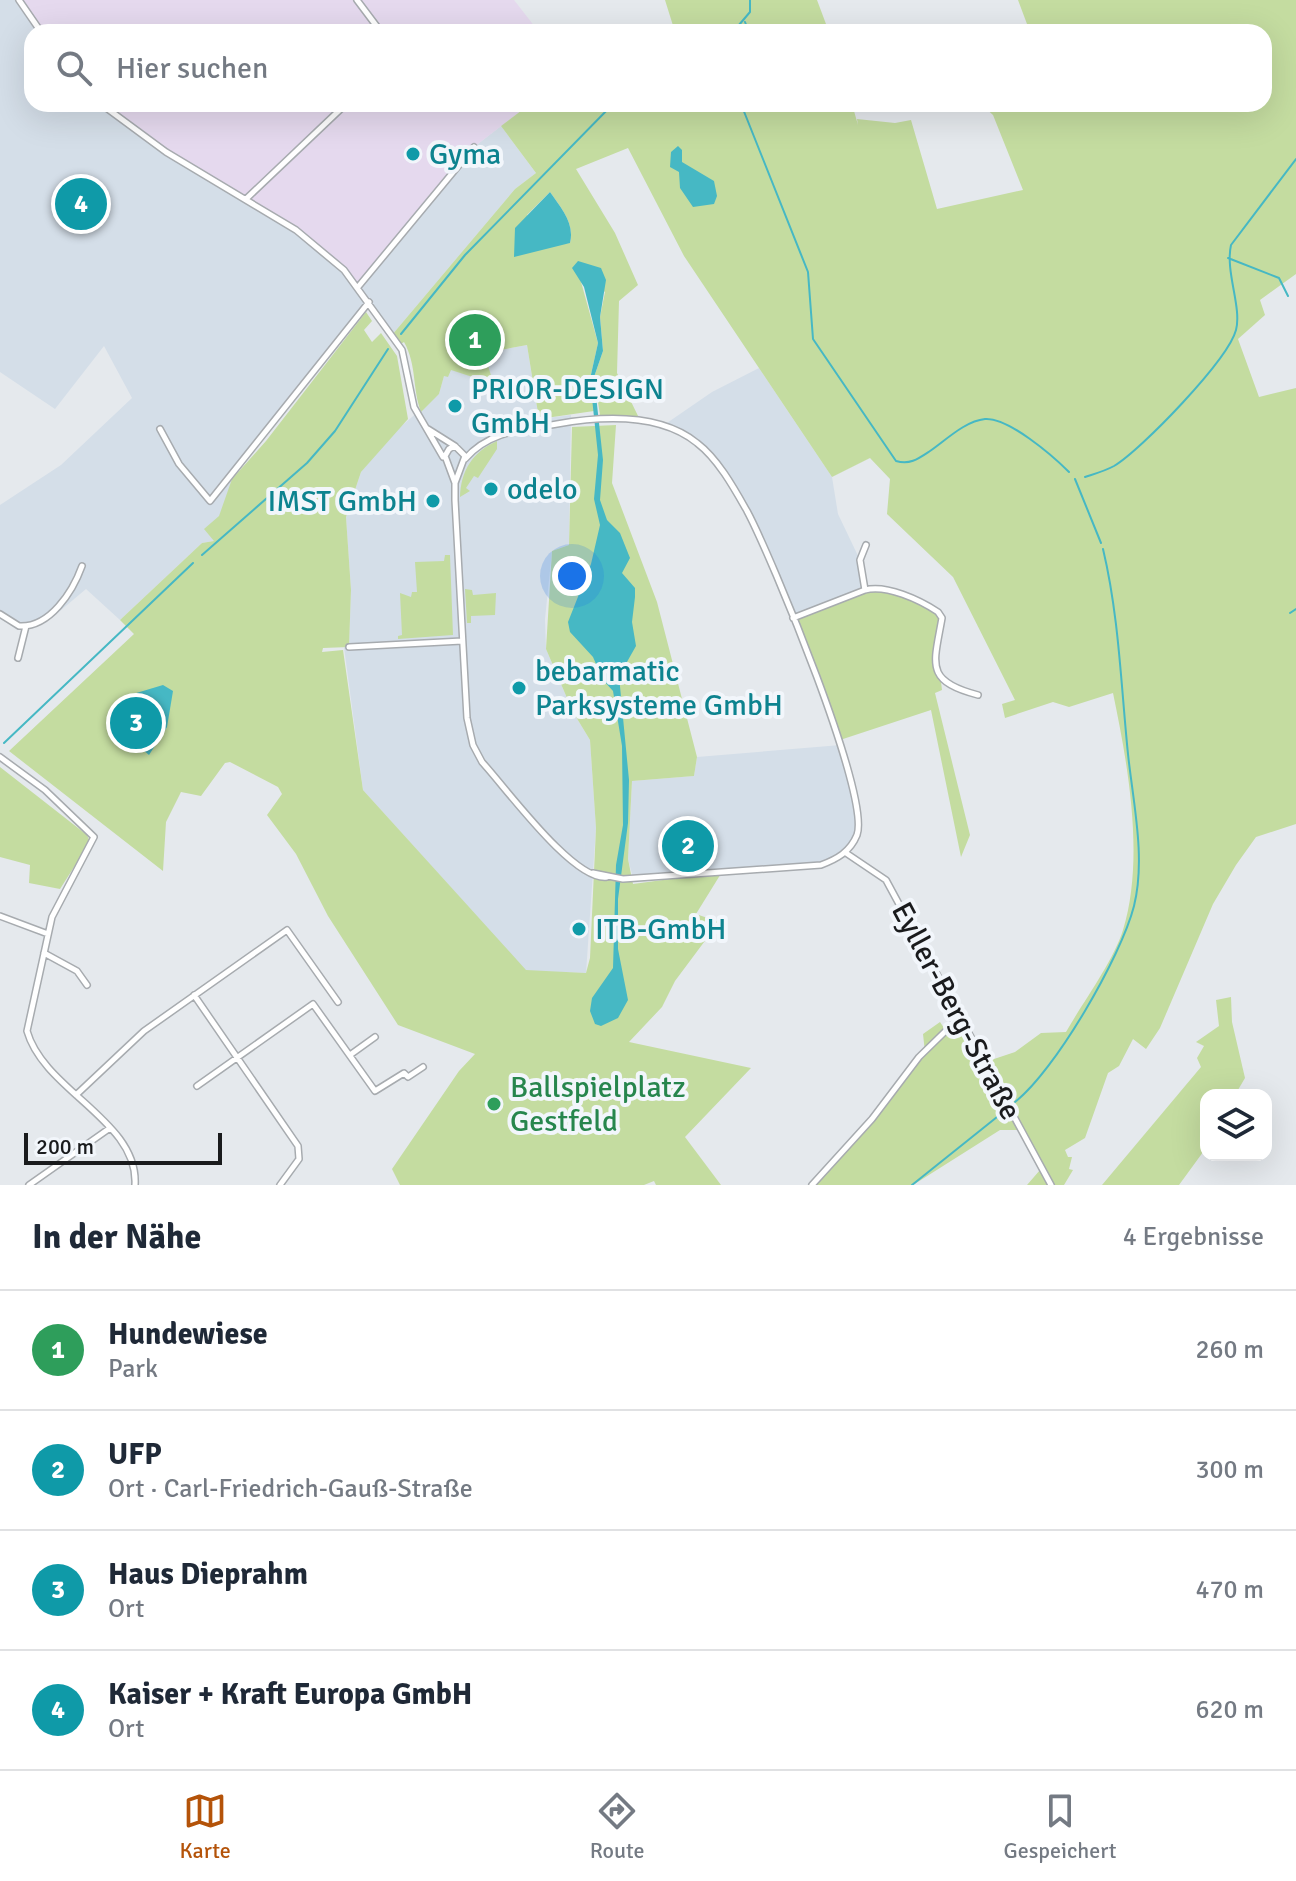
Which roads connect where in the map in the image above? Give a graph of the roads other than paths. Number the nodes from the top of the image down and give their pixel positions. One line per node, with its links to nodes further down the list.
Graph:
1 (19, 0): 3 (street)
2 (357, 0): 4 (street)
3 (36, 24)
4 (375, 24)
5 (112, 112): 8 (street)
6 (338, 112): 8 (street)
7 (474, 147): 9 (street)
8 (246, 199): 9 (street)
9 (358, 287): 10 (street)
10 (369, 302): 11 (street); 12 (street)
11 (421, 423): 14 (street); 15 (street)
12 (160, 429)
13 (478, 444): 14 (street); 16 (street); 22 (street)
14 (456, 447): 15 (street); 16 (street)
15 (446, 461): 16 (street); 17 (street)
16 (463, 462): 17 (street)
17 (455, 483): 24 (street)
18 (866, 545): 20 (street)
19 (82, 566): 23 (street)
20 (865, 590): 22 (street); 27 (street)
21 (0, 614): 23 (street)
22 (793, 618): 29 (street)
23 (26, 626): 26 (street)
24 (462, 641): 25 (street); 29 (street)
25 (349, 647)
26 (18, 658)
27 (978, 695)
28 (0, 757): 31 (street)
29 (846, 853): 36 (street, Eyller-Berg-Straße)
30 (0, 916): 31 (street)
31 (48, 934): 32 (street)
32 (44, 953): 33 (street); 42 (street)
33 (87, 985)
34 (194, 995): 35 (street); 39 (street); 42 (street)
35 (338, 1002)
36 (959, 1018): 47 (street); 48 (street, Eyller-Berg-Straße)
37 (375, 1037): 38 (street)
38 (350, 1055): 39 (street); 40 (street)
39 (239, 1057): 41 (street); 46 (street)
40 (423, 1067)
41 (197, 1086)
42 (76, 1095): 43 (street)
43 (110, 1128): 44 (street); 45 (street)
44 (29, 1185)
45 (135, 1185)
46 (280, 1185)
47 (812, 1185)
48 (1051, 1185)

